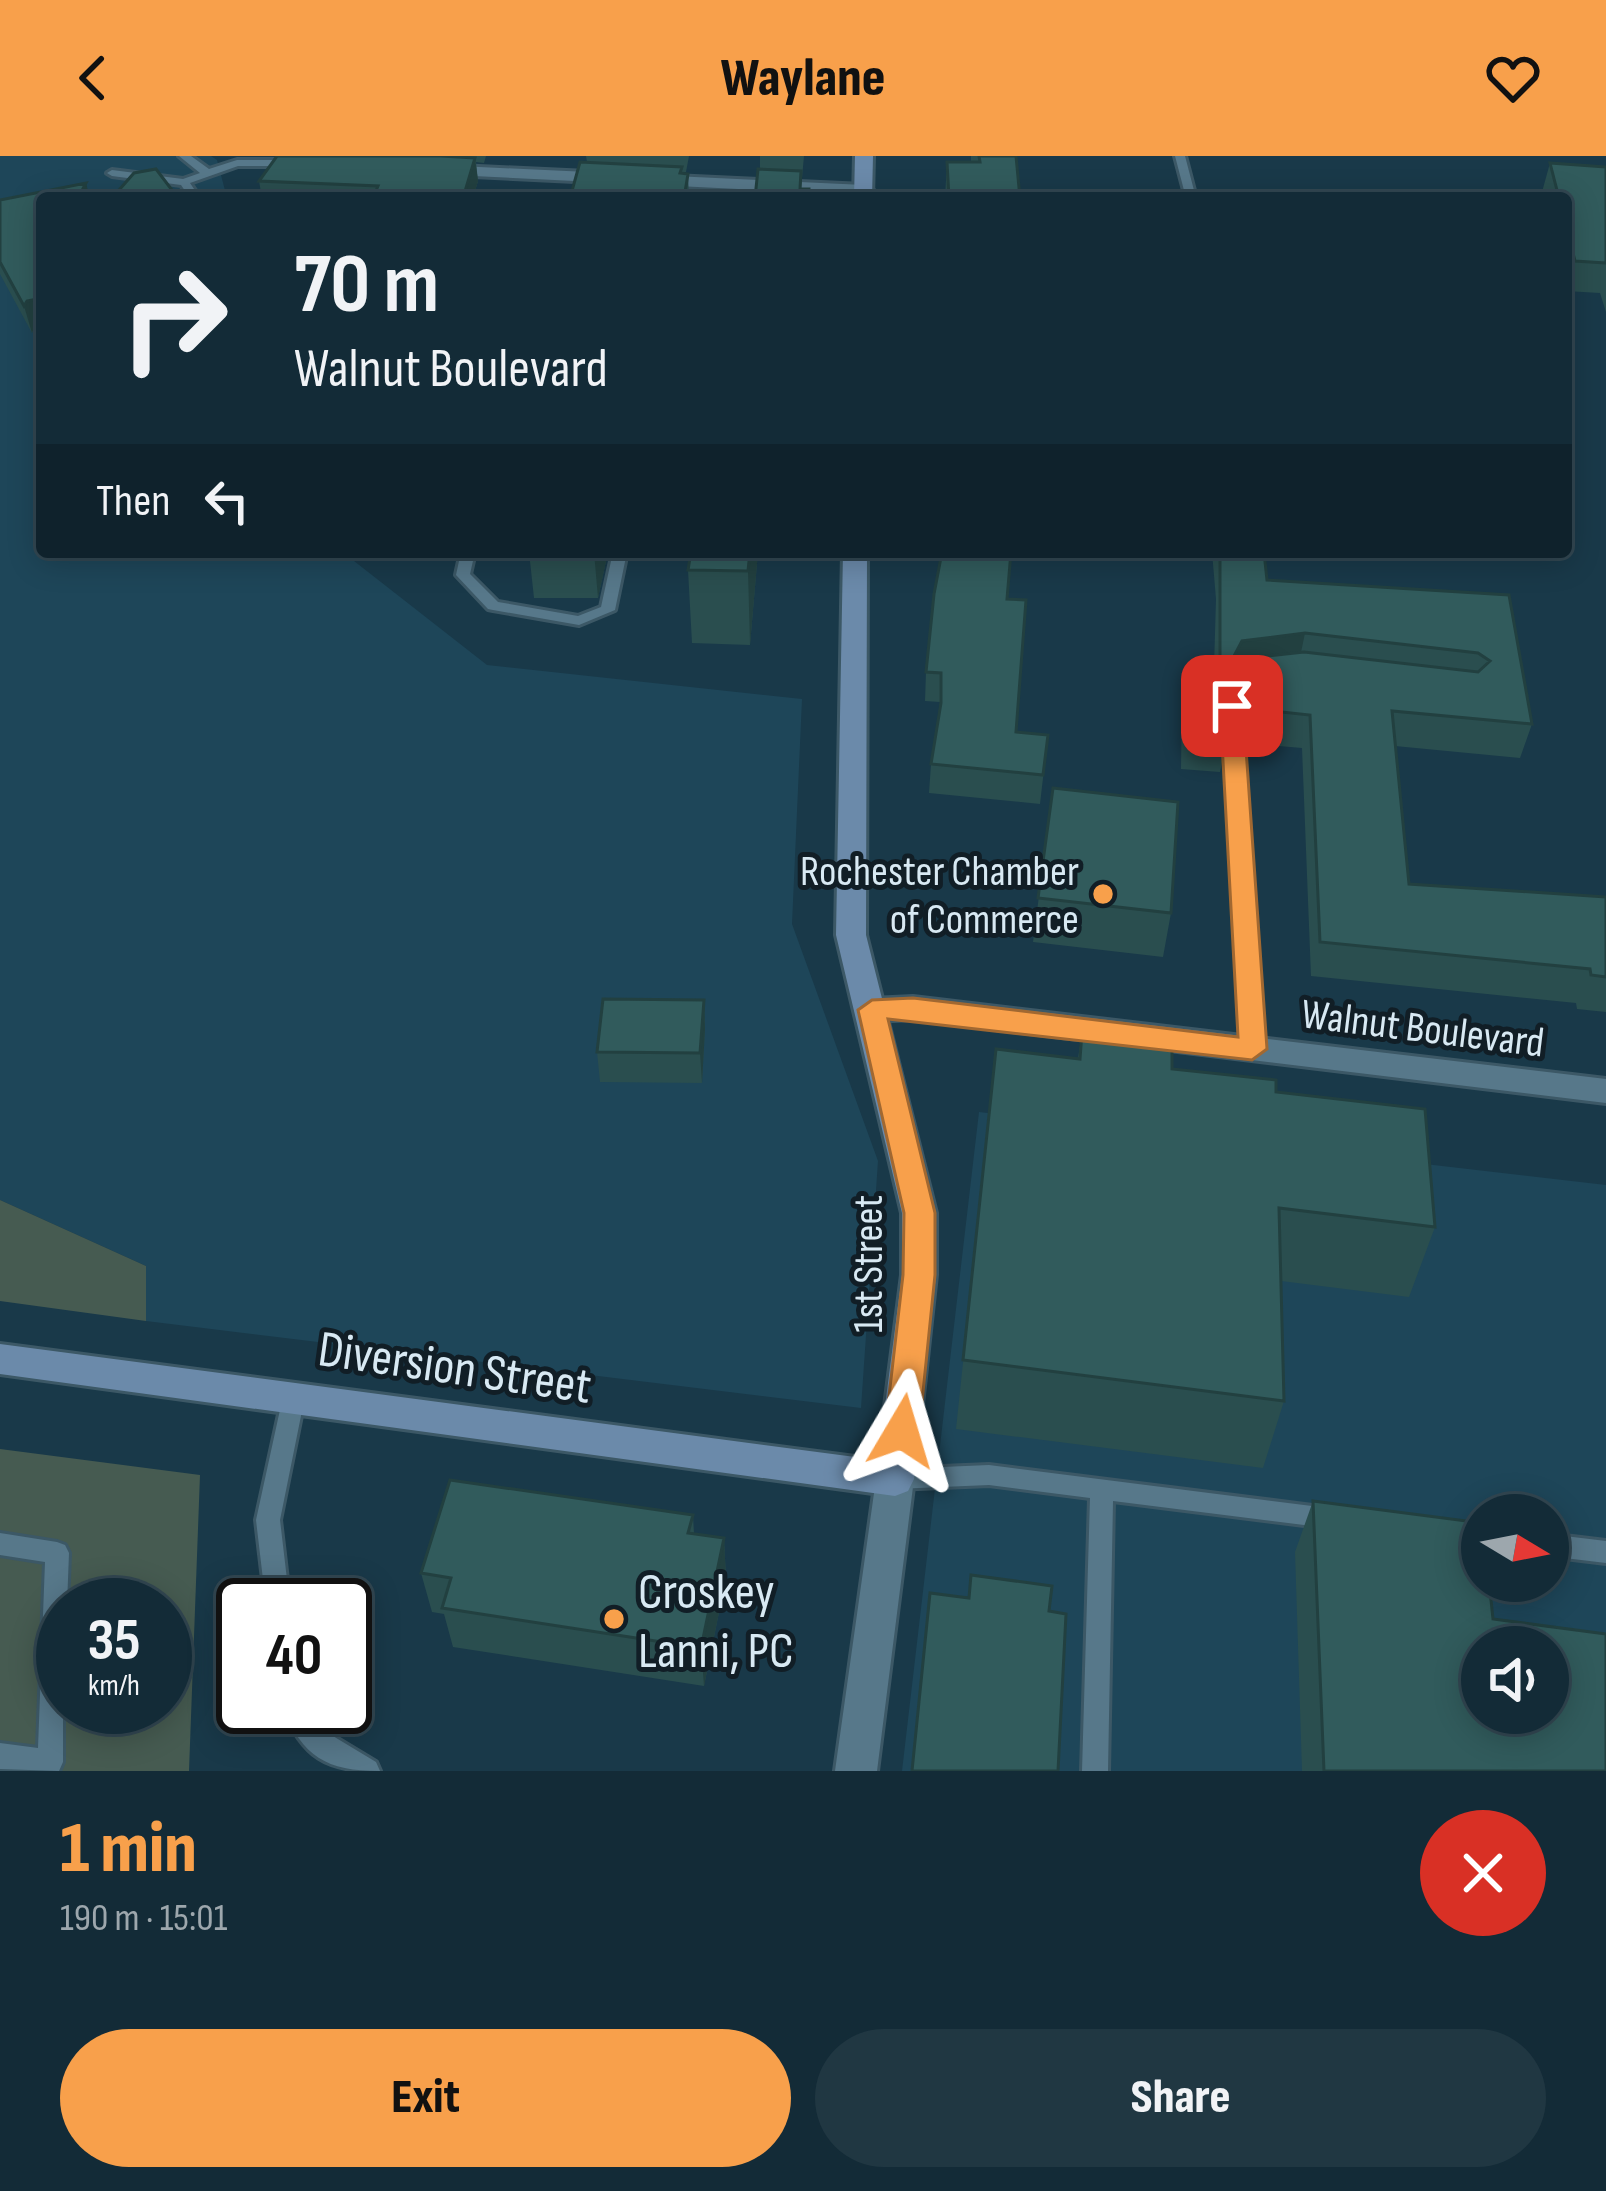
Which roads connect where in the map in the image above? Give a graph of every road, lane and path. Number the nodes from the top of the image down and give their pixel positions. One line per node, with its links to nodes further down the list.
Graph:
1 (184, 156): 7 (lane)
2 (864, 156): 14 (street)
3 (1180, 156): 15 (lane)
4 (287, 163): 5 (street); 7 (lane)
5 (309, 164)
6 (418, 169): 9 (street)
7 (206, 172): 10 (lane)
8 (112, 173): 10 (lane)
9 (532, 174): 12 (street); 13 (street)
10 (184, 182): 11 (lane)
11 (191, 192)
12 (526, 192)
13 (831, 192)
14 (864, 192)
15 (1189, 192)
16 (467, 558): 17 (lane)
17 (619, 558)
18 (855, 558): 20 (street, 1st Street)
19 (1297, 676): 21 (lane)
20 (872, 1010): 21 (street, Walnut Boulevard); 25 (street, 1st Street)
21 (1252, 1049): 22 (street, Walnut Boulevard)
22 (1606, 1091)
23 (0, 1359): 24 (street, Diversion Street)
24 (294, 1396): 25 (street, Diversion Street); 31 (lane)
25 (895, 1479): 26 (lane); 35 (street)
26 (1102, 1489): 27 (lane); 36 (lane)
27 (1346, 1520)
28 (0, 1544): 33 (lane)
29 (1569, 1548): 30 (lane)
30 (1606, 1552)
31 (275, 1578)
32 (308, 1734): 34 (lane)
33 (0, 1756)
34 (368, 1771)
35 (856, 1771)
36 (1095, 1771)

